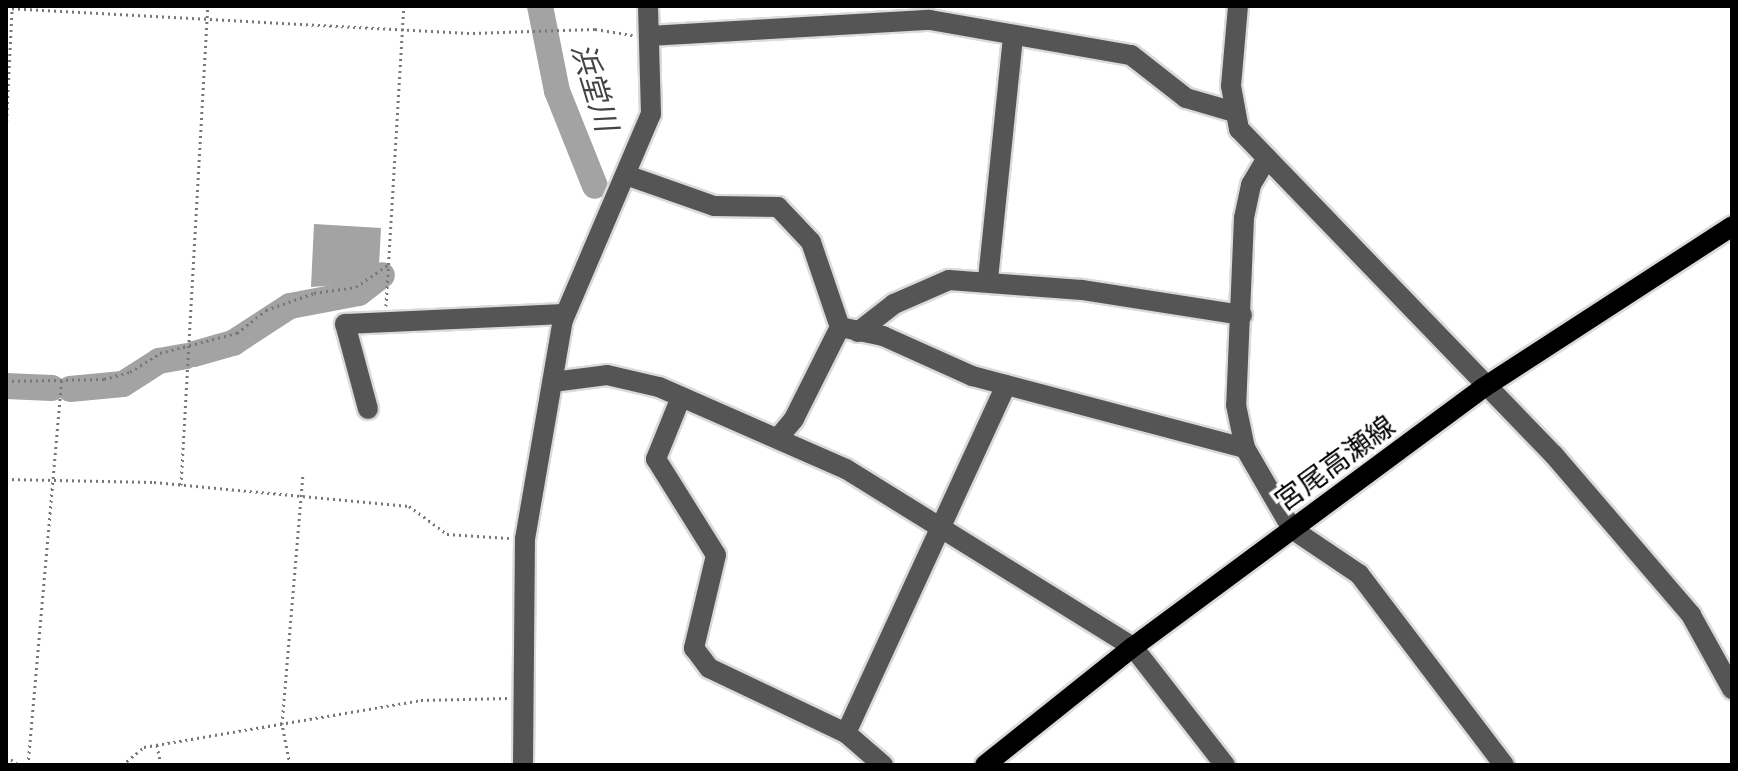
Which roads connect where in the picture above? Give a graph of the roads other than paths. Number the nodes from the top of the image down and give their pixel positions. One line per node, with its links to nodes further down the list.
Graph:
1 (648, 6): 4 (street)
2 (1238, 6): 6 (street)
3 (937, 13): 4 (street); 5 (street)
4 (649, 36): 8 (street)
5 (1013, 36): 6 (street); 10 (street)
6 (1231, 111): 7 (street)
7 (1267, 158): 12 (street); 16 (street)
8 (626, 175): 11 (street); 13 (street)
9 (1732, 226): 16 (main road, 宮尾高瀬線)
10 (988, 279): 12 (street); 13 (street)
11 (565, 314): 14 (street); 18 (street)
12 (1242, 315): 20 (street)
13 (849, 329): 15 (street); 19 (street)
14 (553, 382): 17 (street); 26 (street)
15 (1006, 385): 20 (street); 21 (street)
16 (1483, 388): 22 (main road, 宮尾高瀬線); 24 (street)
17 (681, 397): 19 (street); 25 (street)
18 (368, 409)
19 (778, 438): 21 (street)
20 (1245, 448): 22 (street)
21 (945, 527): 23 (street); 25 (street)
22 (1292, 529): 23 (main road, 宮尾高瀬線); 30 (street)
23 (1133, 647): 28 (main road, 宮尾高瀬線); 29 (street)
24 (1732, 689)
25 (846, 733): 27 (street)
26 (523, 765)
27 (883, 765)
28 (985, 765)
29 (1225, 765)
30 (1504, 765)

